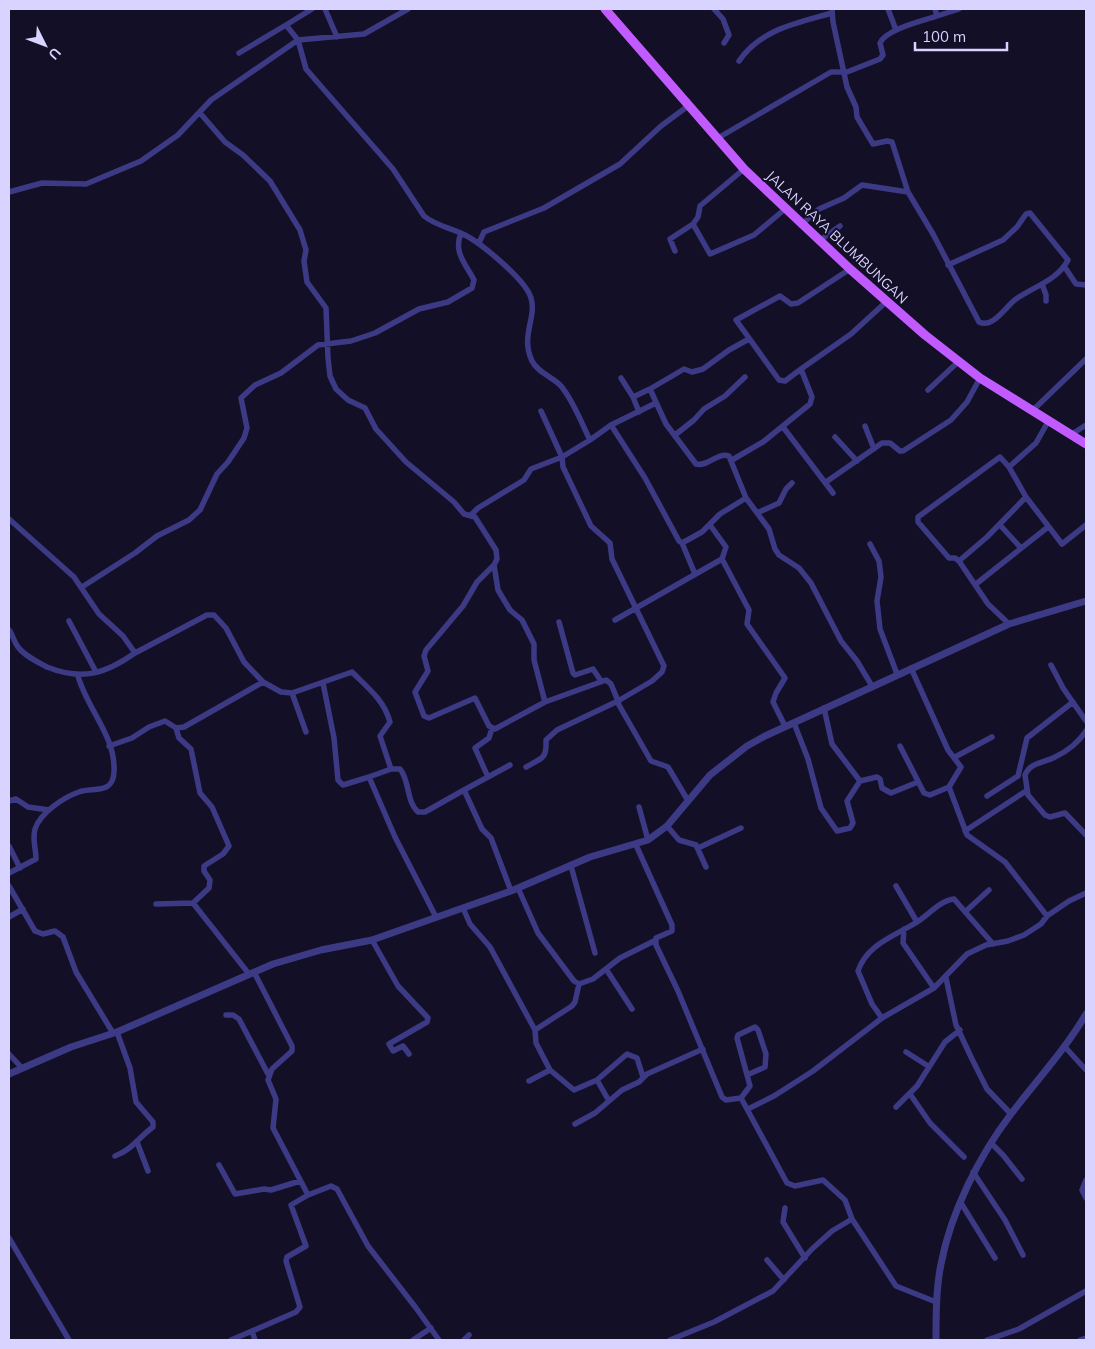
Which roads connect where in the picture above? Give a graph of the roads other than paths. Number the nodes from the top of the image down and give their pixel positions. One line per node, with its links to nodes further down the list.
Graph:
1 (312, 9): 11 (street)
2 (324, 9): 13 (street)
3 (408, 9): 13 (street)
4 (606, 9): 19 (main road, JALAN RAYA BLUMBUNGAN)
5 (714, 9): 15 (street)
6 (888, 9): 12 (street)
7 (935, 9): 10 (street)
8 (959, 9): 10 (street)
9 (832, 11): 17 (street); 18 (street)
10 (937, 16): 12 (street)
11 (286, 25): 14 (street); 16 (street)
12 (896, 30): 18 (street)
13 (337, 37): 14 (street)
14 (298, 40): 20 (street); 29 (street)
15 (724, 43)
16 (240, 52)
17 (738, 62)
18 (843, 72): 21 (street); 24 (street)
19 (688, 106): 21 (main road, JALAN RAYA BLUMBUNGAN); 31 (street)
20 (200, 113): 23 (street); 41 (street)
21 (718, 138): 22 (main road, JALAN RAYA BLUMBUNGAN)
22 (744, 169): 25 (main road, JALAN RAYA BLUMBUNGAN); 26 (street)
23 (9, 192)
24 (908, 192): 27 (street); 33 (street)
25 (785, 209): 26 (street); 27 (main road, JALAN RAYA BLUMBUNGAN)
26 (693, 224): 32 (street)
27 (801, 225): 30 (main road, JALAN RAYA BLUMBUNGAN)
28 (840, 226): 30 (street)
29 (461, 233): 31 (street); 41 (street)
30 (819, 241): 35 (main road, JALAN RAYA BLUMBUNGAN)
31 (479, 244): 63 (street)
32 (675, 251)
33 (948, 265): 34 (street); 36 (street)
34 (1064, 266): 36 (street); 37 (street)
35 (850, 269): 39 (main road, JALAN RAYA BLUMBUNGAN); 40 (street)
36 (1042, 284): 38 (street)
37 (1086, 285)
38 (1046, 301)
39 (886, 302): 43 (main road, JALAN RAYA BLUMBUNGAN); 44 (street)
40 (749, 340): 44 (street); 48 (street)
41 (329, 342): 76 (street); 90 (street)
42 (1086, 359): 53 (street)
43 (958, 362): 47 (main road, JALAN RAYA BLUMBUNGAN); 49 (street)
44 (802, 369): 59 (street)
45 (745, 377): 61 (street)
46 (621, 378): 50 (street)
47 (980, 378): 53 (main road, JALAN RAYA BLUMBUNGAN); 65 (street)
48 (650, 389): 50 (street); 51 (street)
49 (928, 390)
50 (633, 397): 54 (street)
51 (656, 403): 54 (street); 61 (street)
52 (542, 411): 66 (street)
53 (1032, 411): 55 (main road, JALAN RAYA BLUMBUNGAN)
54 (639, 412): 56 (street)
55 (1049, 420): 60 (main road, JALAN RAYA BLUMBUNGAN); 69 (street)
56 (611, 425): 63 (street); 82 (street)
57 (1086, 425): 60 (street)
58 (865, 426): 65 (street)
59 (783, 427): 67 (street); 70 (street)
60 (1072, 434): 64 (main road, JALAN RAYA BLUMBUNGAN)
61 (675, 436): 67 (street)
62 (835, 437): 68 (street)
63 (590, 440): 66 (street)
64 (1086, 444)
65 (874, 450): 68 (street)
66 (562, 457): 76 (street); 92 (street)
67 (732, 460): 74 (street)
68 (857, 461): 70 (street)
69 (1009, 467): 73 (street); 86 (street)
70 (826, 482): 72 (street)
71 (792, 483): 75 (street)
72 (833, 492)
73 (1026, 497): 79 (street); 81 (street)
74 (746, 498): 75 (street); 78 (street)
75 (757, 513): 107 (street)
76 (472, 514): 87 (street)
77 (9, 519): 90 (street)
78 (710, 525): 82 (street); 85 (street)
79 (1000, 525): 84 (street); 86 (street)
80 (1086, 525): 81 (street)
81 (1048, 527): 84 (street)
82 (682, 543): 88 (street)
83 (870, 544): 102 (street)
84 (1022, 548): 89 (street)
85 (722, 559): 88 (street); 115 (street)
86 (959, 561): 89 (street)
87 (494, 566): 110 (street); 117 (street)
88 (695, 574): 92 (street)
89 (976, 584): 96 (street)
90 (82, 587): 98 (street)
91 (1086, 601): 96 (street)
92 (637, 607): 93 (street); 109 (street)
93 (615, 620)
94 (70, 621): 101 (street)
95 (559, 622): 104 (street)
96 (1009, 624): 100 (street)
97 (9, 630): 103 (street)
98 (135, 653): 101 (street); 105 (street)
99 (1051, 665): 111 (street)
100 (911, 668): 102 (street); 123 (street)
101 (96, 672): 103 (street)
102 (898, 674): 107 (street)
103 (78, 676): 121 (street)
104 (601, 681): 109 (street); 110 (street)
105 (263, 682): 108 (street); 116 (street)
106 (323, 683): 108 (street); 126 (street); 127 (street)
107 (872, 686): 112 (street)
108 (292, 693): 118 (street)
109 (618, 701): 125 (street); 135 (street)
110 (546, 702): 117 (street)
111 (1073, 702): 113 (street); 134 (street)
112 (824, 708): 114 (street); 129 (street)
113 (1086, 721)
114 (794, 723): 115 (street); 129 (street)
115 (785, 726): 135 (street)
116 (176, 728): 121 (street); 156 (street)
117 (492, 728): 128 (street)
118 (306, 732)
119 (1085, 736): 133 (street)
120 (992, 737): 123 (street)
121 (109, 746): 138 (street)
122 (900, 746): 130 (street)
123 (955, 757): 131 (street)
124 (510, 765): 128 (street)
125 (526, 767)
126 (391, 769): 127 (street); 132 (street)
127 (369, 777): 163 (street)
128 (488, 777): 132 (street)
129 (860, 781): 130 (street)
130 (918, 782): 131 (street)
131 (949, 787): 141 (street)
132 (464, 790): 153 (street)
133 (1026, 791): 141 (street); 142 (street)
134 (987, 796)
135 (687, 799): 139 (street)
136 (9, 801): 138 (street)
137 (639, 807): 143 (street)
138 (49, 810): 149 (street)
139 (666, 826): 143 (street); 146 (street)
140 (741, 828): 146 (street)
141 (965, 831): 161 (street)
142 (1086, 835)
143 (648, 840): 144 (street)
144 (636, 845): 147 (street); 167 (street)
145 (9, 846): 149 (street)
146 (698, 848): 148 (street)
147 (570, 866): 153 (street); 169 (street)
148 (706, 867)
149 (20, 868): 150 (street)
150 (9, 873)
151 (9, 886): 159 (street)
152 (896, 886): 164 (street)
153 (514, 890): 158 (street); 173 (street)
154 (989, 890): 160 (street)
155 (1086, 893): 161 (street)
156 (193, 903): 157 (street); 171 (street)
157 (156, 904)
158 (463, 908): 163 (street); 180 (street)
159 (24, 909): 162 (street); 182 (street)
160 (966, 911): 164 (street); 168 (street)
161 (1048, 916): 168 (street)
162 (9, 917)
163 (436, 917): 166 (street)
164 (917, 922): 165 (street)
165 (904, 929): 174 (street); 178 (street)
166 (372, 940): 171 (street); 187 (street)
167 (654, 940): 170 (street); 184 (street)
168 (993, 944): 172 (street)
169 (595, 952)
170 (606, 969): 173 (street); 175 (street)
171 (252, 973): 182 (street); 193 (street)
172 (946, 978): 174 (street); 181 (street)
173 (579, 984): 180 (street)
174 (934, 988): 178 (street)
175 (632, 1009)
176 (1086, 1014): 179 (street)
177 (226, 1015): 193 (street)
178 (882, 1018): 202 (street)
179 (1083, 1026): 183 (street)
180 (535, 1030): 190 (street)
181 (960, 1030): 188 (street); 203 (street)
182 (115, 1033): 189 (street); 205 (street)
183 (1065, 1047): 191 (street); 203 (street)
184 (703, 1049): 195 (street); 199 (street)
185 (906, 1052): 188 (street)
186 (9, 1054): 189 (street)
187 (409, 1054)
188 (928, 1066): 198 (street)
189 (21, 1068): 192 (street)
190 (550, 1070): 196 (street); 197 (street)
191 (1086, 1070)
192 (9, 1074)
193 (268, 1074): 213 (street)
194 (747, 1075): 194 (street); 199 (street)
195 (643, 1077): 196 (street); 200 (street)
196 (597, 1080): 200 (street)
197 (529, 1081)
198 (910, 1094): 201 (street); 208 (street)
199 (741, 1098): 202 (street)
200 (609, 1101): 204 (street)
201 (896, 1107)
202 (748, 1109): 219 (street)
203 (1010, 1114): 206 (street)
204 (575, 1124)
205 (137, 1142): 207 (street); 210 (street)
206 (991, 1143): 211 (street); 212 (street)
207 (115, 1156)
208 (964, 1157)
209 (219, 1165): 213 (street)
210 (148, 1171)
211 (973, 1172): 217 (street); 221 (street)
212 (1022, 1179)
213 (300, 1180): 215 (street)
214 (1086, 1180): 216 (street)
215 (308, 1195): 228 (street); 229 (street)
216 (1086, 1198)
217 (961, 1202): 223 (street); 227 (street)
218 (785, 1208): 222 (street)
219 (852, 1219): 222 (street); 227 (street)
220 (9, 1238): 232 (street)
221 (1024, 1255)
222 (805, 1258): 225 (street)
223 (995, 1258)
224 (767, 1260): 225 (street)
225 (784, 1280): 238 (street)
226 (1086, 1291): 240 (street)
227 (936, 1302): 239 (street)
228 (431, 1328): 235 (street); 236 (street)
229 (252, 1331): 233 (street); 234 (street)
230 (469, 1335): 237 (street)
231 (1086, 1338): 241 (street)
232 (69, 1340)
233 (231, 1340)
234 (256, 1340)
235 (413, 1340)
236 (439, 1340)
237 (464, 1340)
238 (670, 1340)
239 (936, 1340)
240 (987, 1340)
241 (1080, 1340)

